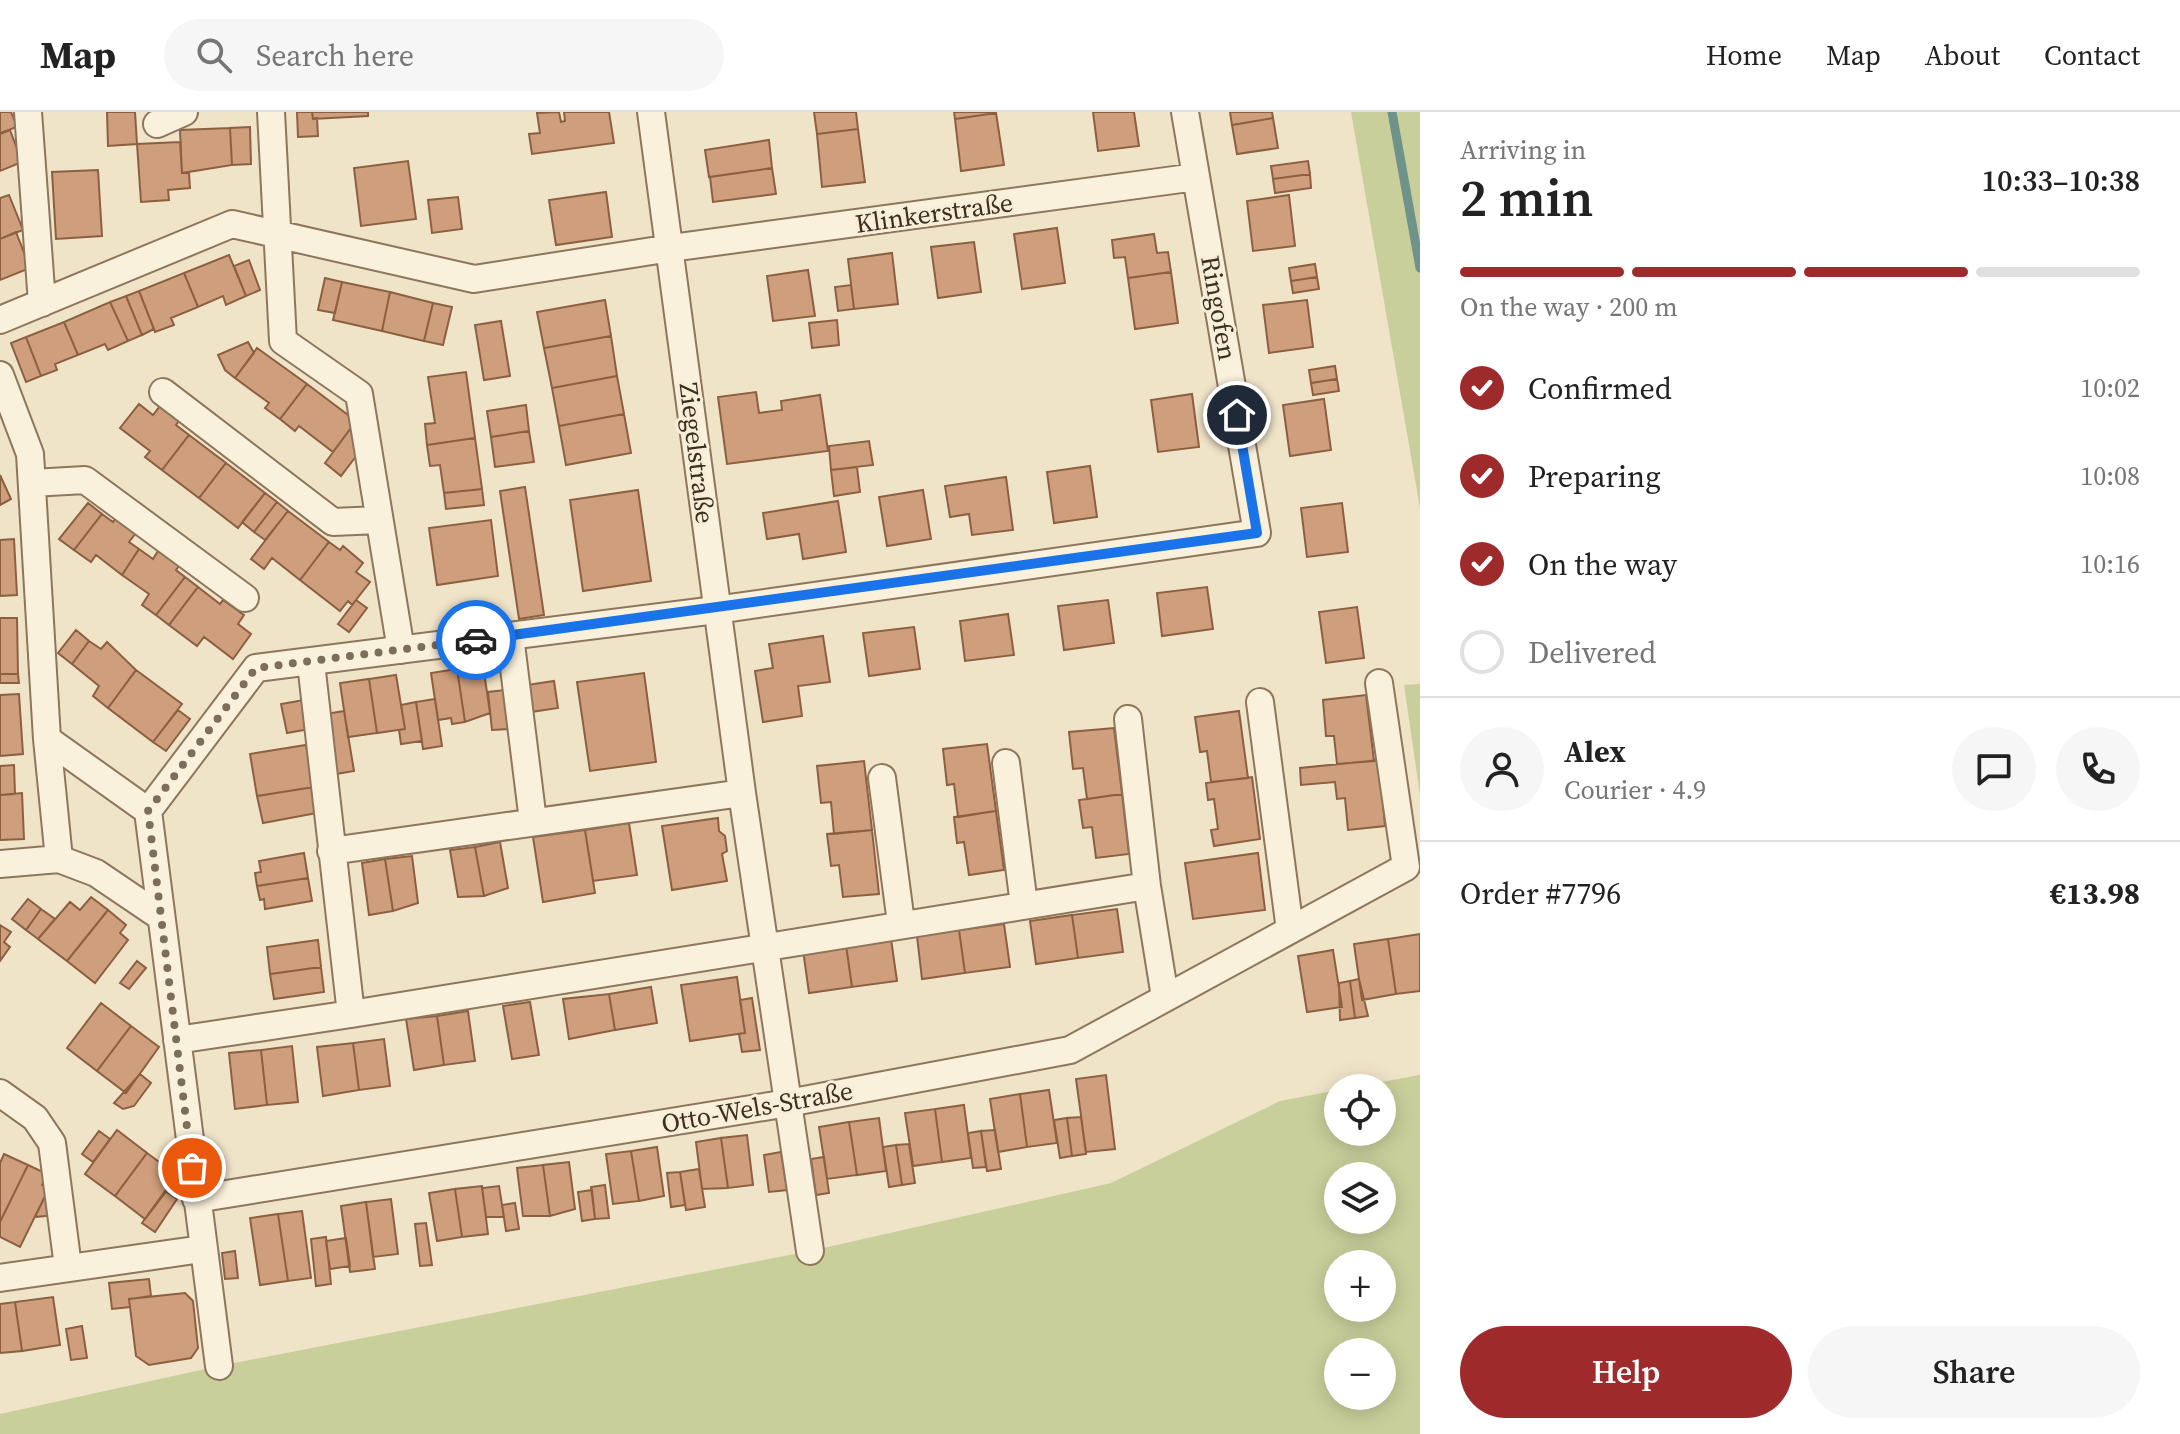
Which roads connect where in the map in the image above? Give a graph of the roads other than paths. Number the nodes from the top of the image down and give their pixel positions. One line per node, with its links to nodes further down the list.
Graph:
1 (28, 112): 10 (street)
2 (184, 112): 6 (street)
3 (271, 112): 8 (street)
4 (651, 112): 9 (street, Ziegelstraße)
5 (1185, 112): 7 (street, Ringofen)
6 (157, 124)
7 (1196, 177): 9 (street, Klinkerstraße); 17 (street, Ringofen)
8 (280, 236): 9 (street, Klinkerstraße); 10 (street, Klinkerstraße); 15 (street)
9 (671, 248): 17 (street, Ziegelstraße)
10 (42, 303): 11 (street, Klinkerstraße)
11 (0, 320)
12 (0, 375): 14 (street)
13 (163, 392): 15 (street)
14 (32, 483): 16 (street); 24 (street)
15 (379, 520): 19 (street)
16 (245, 598)
17 (716, 610): 18 (street); 27 (street, Ziegelstraße)
18 (510, 636): 19 (street); 29 (street)
19 (401, 650): 20 (street)
20 (311, 663): 28 (street); 30 (street)
21 (1379, 683): 37 (street, Otto-Wels-Straße)
22 (1260, 702): 37 (street)
23 (1128, 719): 33 (street)
24 (47, 739): 28 (street); 31 (street)
25 (1006, 763): 34 (street)
26 (882, 778): 36 (street)
27 (742, 793): 29 (street); 38 (street, Ziegelstraße)
28 (148, 811): 35 (street)
29 (533, 821): 30 (street)
30 (331, 851): 40 (street)
31 (59, 859): 32 (street); 35 (street)
32 (0, 864)
33 (1147, 886): 34 (street); 39 (street)
34 (1024, 905): 36 (street)
35 (161, 917): 41 (street)
36 (901, 923): 38 (street)
37 (1290, 930): 39 (street, Otto-Wels-Straße)
38 (764, 949): 40 (street); 43 (street, Ziegelstraße)
39 (1165, 997): 43 (street, Otto-Wels-Straße)
40 (351, 1014): 41 (street)
41 (177, 1040): 44 (street)
42 (0, 1093): 47 (street)
43 (788, 1103): 44 (street, Otto-Wels-Straße); 46 (street, Ziegelstraße)
44 (196, 1199): 45 (street)
45 (202, 1249): 47 (street); 49 (street)
46 (810, 1251)
47 (68, 1267): 48 (street)
48 (0, 1278)
49 (219, 1366)

